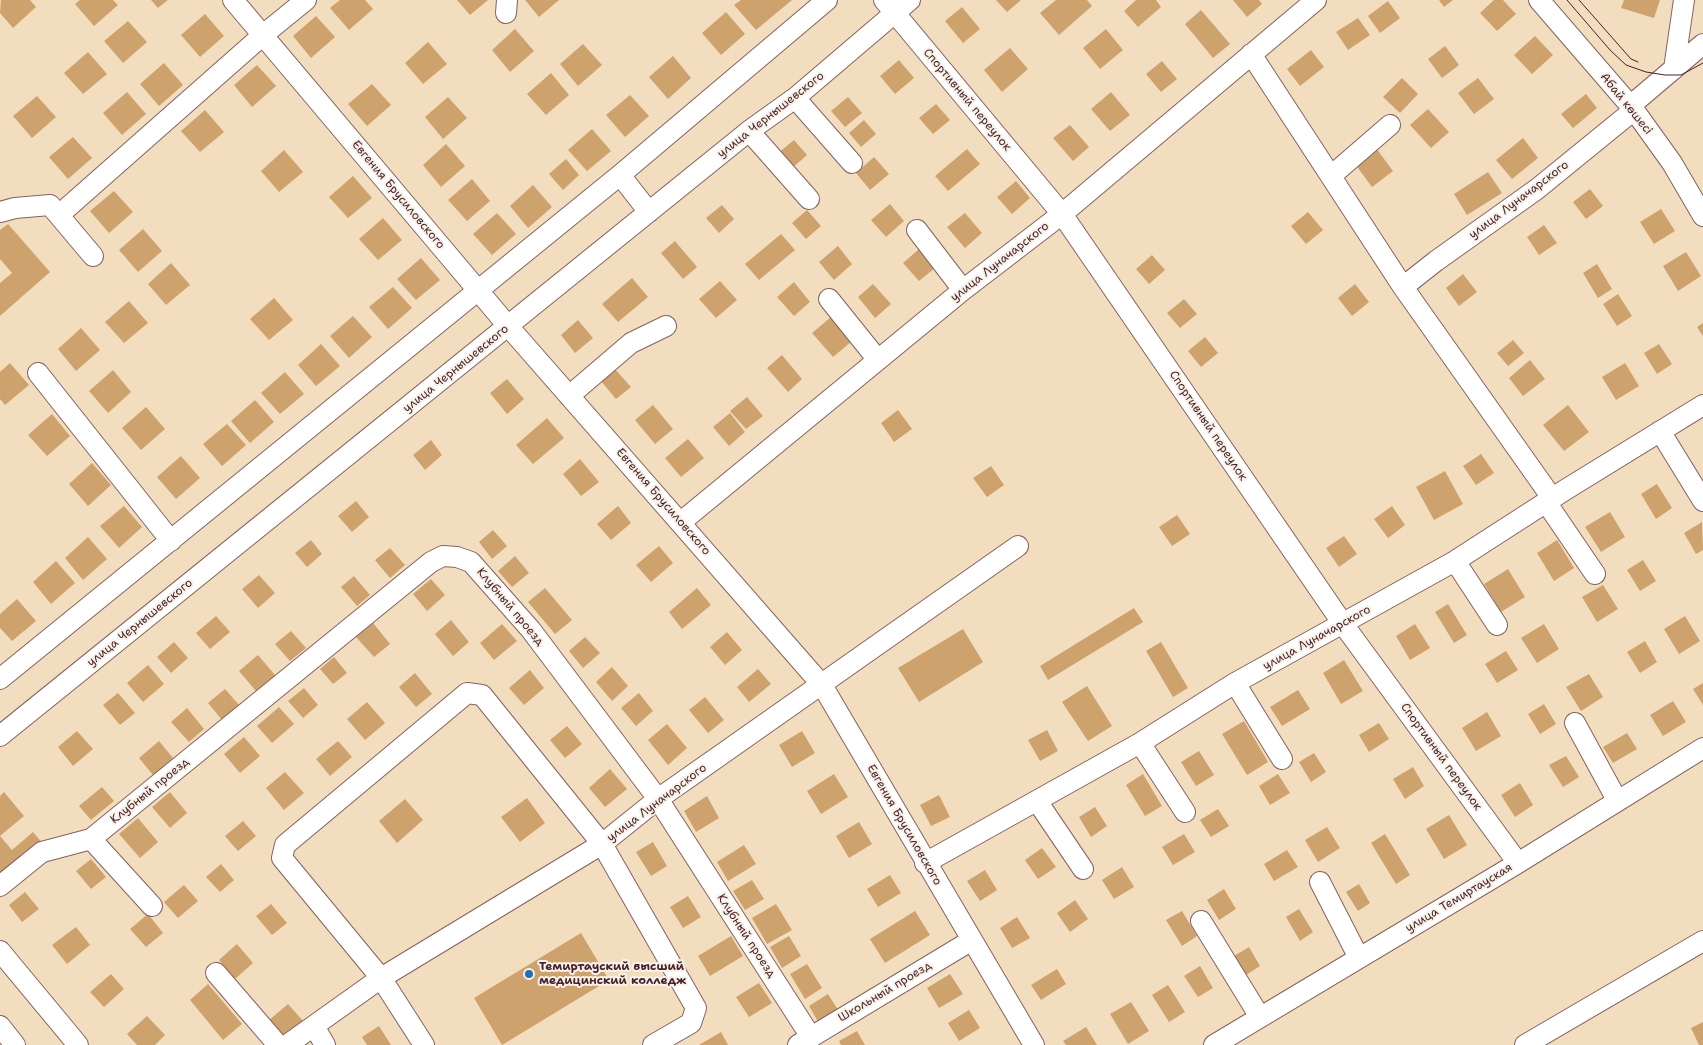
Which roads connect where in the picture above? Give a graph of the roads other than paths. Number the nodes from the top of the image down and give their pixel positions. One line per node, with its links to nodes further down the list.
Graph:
1 (233, 0): 9 (street, Евгения Брусиловского)
2 (306, 0): 9 (street)
3 (827, 0): 18 (street)
4 (910, 0): 8 (street, улица Чернышевского)
5 (1316, 0): 11 (street, улица Луначарского)
6 (1539, 0): 14 (street, Абай көшесі)
7 (1684, 0): 12 (street)
8 (889, 6): 13 (street, улица Чернышевского); 23 (street, Спортивный переулок)
9 (263, 35): 24 (street); 29 (street, Евгения Брусиловского)
10 (1703, 44): 12 (street, улица Луначарского)
11 (1251, 54): 19 (street); 23 (street, улица Луначарского)
12 (1674, 68): 14 (street, улица Луначарского)
13 (795, 98): 16 (street, улица Чернышевского); 17 (street)
14 (1632, 108): 25 (street, Абай көшесі); 28 (street, улица Луначарского)
15 (1390, 125): 19 (street)
16 (749, 131): 20 (street); 22 (street, улица Чернышевского)
17 (852, 163)
18 (620, 175): 22 (street); 29 (street)
19 (1331, 176): 28 (street)
20 (809, 199)
21 (0, 212): 24 (street)
22 (649, 212): 32 (street, улица Чернышевского)
23 (1062, 214): 30 (street, улица Луначарского); 46 (street, Спортивный переулок)
24 (59, 215): 27 (street)
25 (1703, 216)
26 (917, 230): 30 (street)
27 (93, 256)
28 (1403, 287): 39 (street)
29 (479, 289): 32 (street, Евгения Брусиловского); 42 (street)
30 (963, 290): 34 (street, улица Луначарского)
31 (829, 299): 34 (street)
32 (508, 326): 36 (street, Евгения Брусиловского); 52 (street, улица Чернышевского)
33 (666, 326): 36 (street)
34 (878, 360): 41 (street, улица Луначарского)
35 (38, 373): 42 (street)
36 (569, 396): 41 (street, Евгения Брусиловского)
37 (1703, 405): 38 (street, улица Луначарского)
38 (1660, 431): 39 (street, улица Луначарского); 40 (street)
39 (1549, 500): 44 (street, улица Луначарского); 45 (street)
40 (1703, 501)
41 (680, 522): 50 (street, Евгения Брусиловского)
42 (171, 541): 48 (street)
43 (1018, 546): 50 (street, улица Луначарского)
44 (1456, 561): 46 (street, улица Луначарского); 47 (street)
45 (1595, 574)
46 (1343, 624): 49 (street, улица Луначарского); 62 (street, Спортивный переулок)
47 (1497, 625)
48 (0, 679)
49 (1235, 683): 53 (street, улица Луначарского); 55 (street)
50 (822, 685): 56 (street, улица Луначарского); 63 (street, Евгения Брусиловского)
51 (1575, 723): 57 (street)
52 (0, 736)
53 (1140, 744): 58 (street, улица Луначарского); 59 (street)
54 (1703, 748): 57 (street, улица Темиртауская)
55 (1282, 760)
56 (658, 799): 60 (street, Клубный проезд); 61 (street, улица Луначарского); 78 (street, Клубный проезд)
57 (1617, 800): 62 (street, улица Темиртауская)
58 (1037, 801): 63 (street, улица Луначарского); 64 (street)
59 (1185, 812)
60 (91, 839): 66 (street, Клубный проезд); 67 (street)
61 (602, 844): 74 (street, улица Луначарского); 74 (street); 85 (street)
62 (1518, 862): 72 (street, улица Темиртауская)
63 (925, 863): 69 (street, Евгения Брусиловского)
64 (1083, 869)
65 (1320, 882): 72 (street)
66 (0, 886)
67 (152, 906)
68 (1201, 921): 75 (street)
69 (972, 940): 78 (street, Школьный проезд); 86 (street, Евгения Брусиловского)
70 (1703, 941): 88 (street)
71 (0, 951): 80 (street)
72 (1359, 958): 75 (street, улица Темиртауская)
73 (216, 974): 81 (street)
74 (381, 978): 77 (street, улица Луначарского); 84 (street)
75 (1260, 1017): 87 (street, улица Темиртауская)
76 (0, 1026): 79 (street)
77 (314, 1026): 82 (street, улица Луначарского); 83 (street)
78 (804, 1041)
79 (16, 1045)
80 (78, 1045)
81 (278, 1045)
82 (287, 1045)
83 (325, 1045)
84 (424, 1045)
85 (653, 1045)
86 (1034, 1045)
87 (1214, 1045)
88 (1525, 1045)

